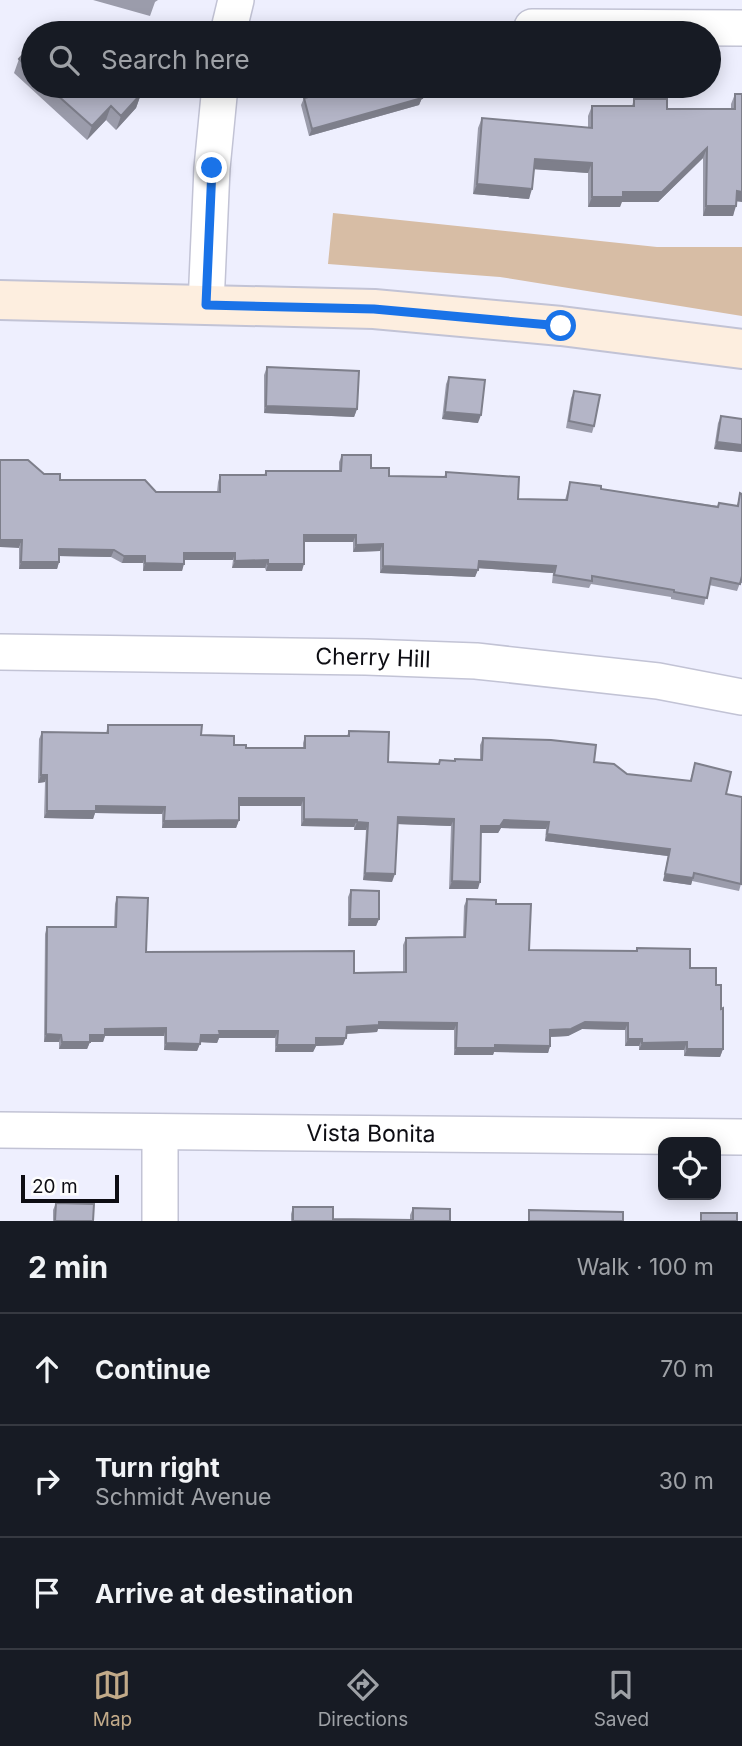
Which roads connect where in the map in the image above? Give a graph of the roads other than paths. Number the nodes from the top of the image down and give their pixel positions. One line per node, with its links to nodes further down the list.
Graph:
1 (236, 0): 2 (street)
2 (231, 21)
3 (721, 29): 4 (street)
4 (742, 29)
5 (219, 98): 7 (street)
6 (0, 300): 7 (main road)
7 (206, 305): 8 (main road)
8 (742, 349)
9 (0, 652): 10 (street, Cherry Hill)
10 (742, 697)
11 (0, 1130): 12 (street, Vista Bonita)
12 (160, 1132): 13 (street, Vista Bonita); 14 (street)
13 (742, 1137)
14 (160, 1221)

